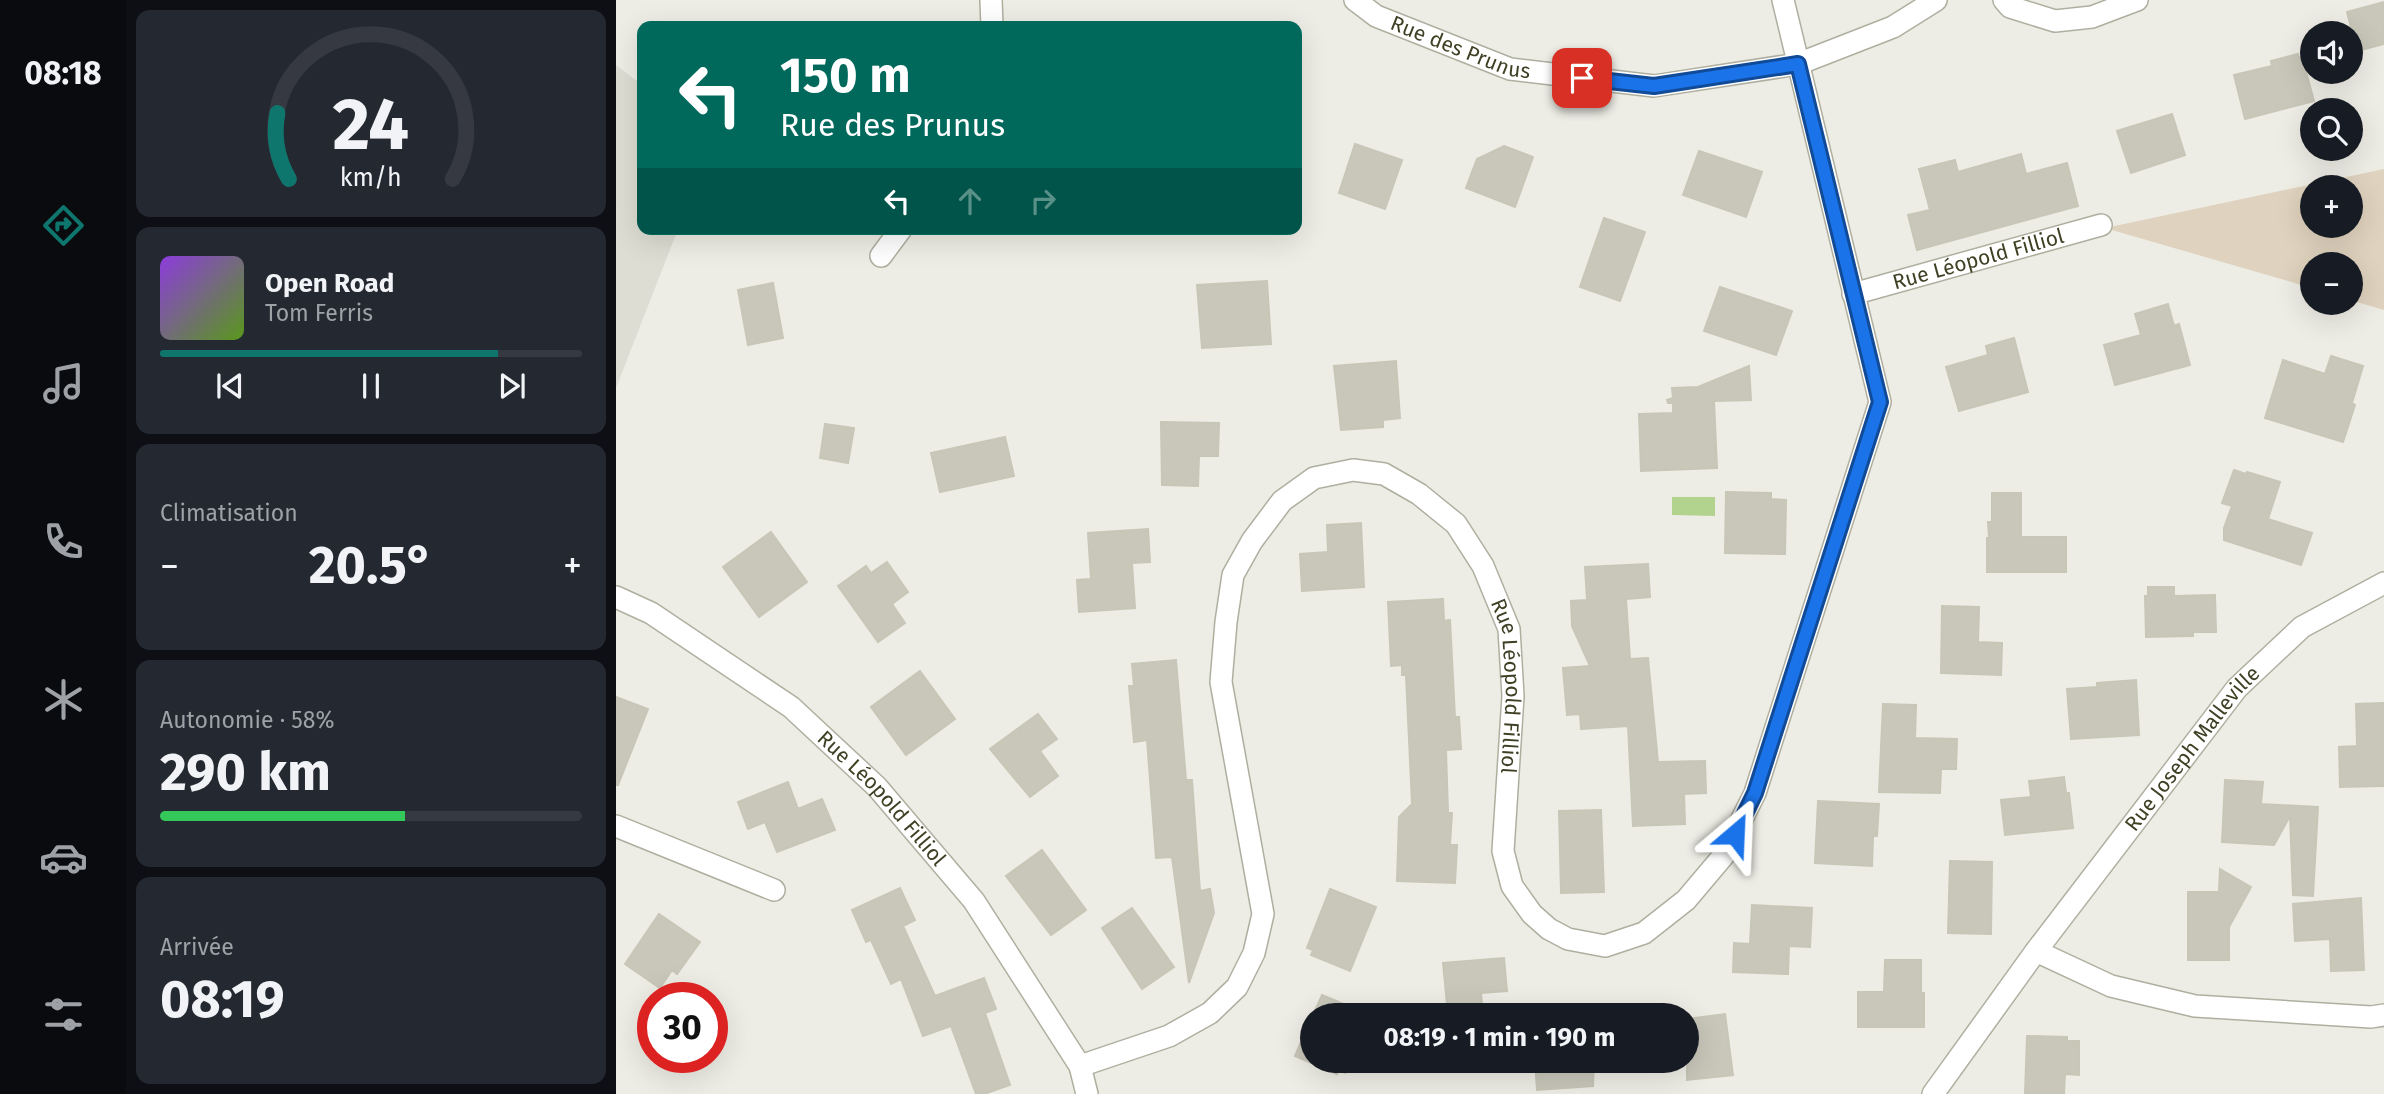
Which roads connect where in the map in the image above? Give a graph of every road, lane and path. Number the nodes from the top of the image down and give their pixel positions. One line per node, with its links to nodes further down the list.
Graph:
1 (991, 0): 7 (street)
2 (1355, 0): 8 (street, Rue des Prunus)
3 (1783, 0): 8 (street, Rue Léopold Filliol)
4 (1936, 0): 8 (street, Rue des Prunus)
5 (2004, 0): 6 (street)
6 (2137, 0)
7 (992, 21)
8 (1798, 64): 12 (street, Rue Léopold Filliol)
9 (2101, 225): 12 (street, Rue Léopold Filliol)
10 (897, 235): 11 (street)
11 (881, 256)
12 (1853, 294): 19 (street, Rue Léopold Filliol)
13 (2384, 583): 17 (street, Rue Joseph Malleville)
14 (616, 597): 19 (street, Rue Léopold Filliol)
15 (616, 825): 16 (street)
16 (774, 890)
17 (2036, 951): 18 (street); 21 (street, Rue Joseph Malleville)
18 (2384, 1015)
19 (1080, 1066): 20 (street, Rue Léopold Filliol)
20 (1087, 1094)
21 (1933, 1094)

